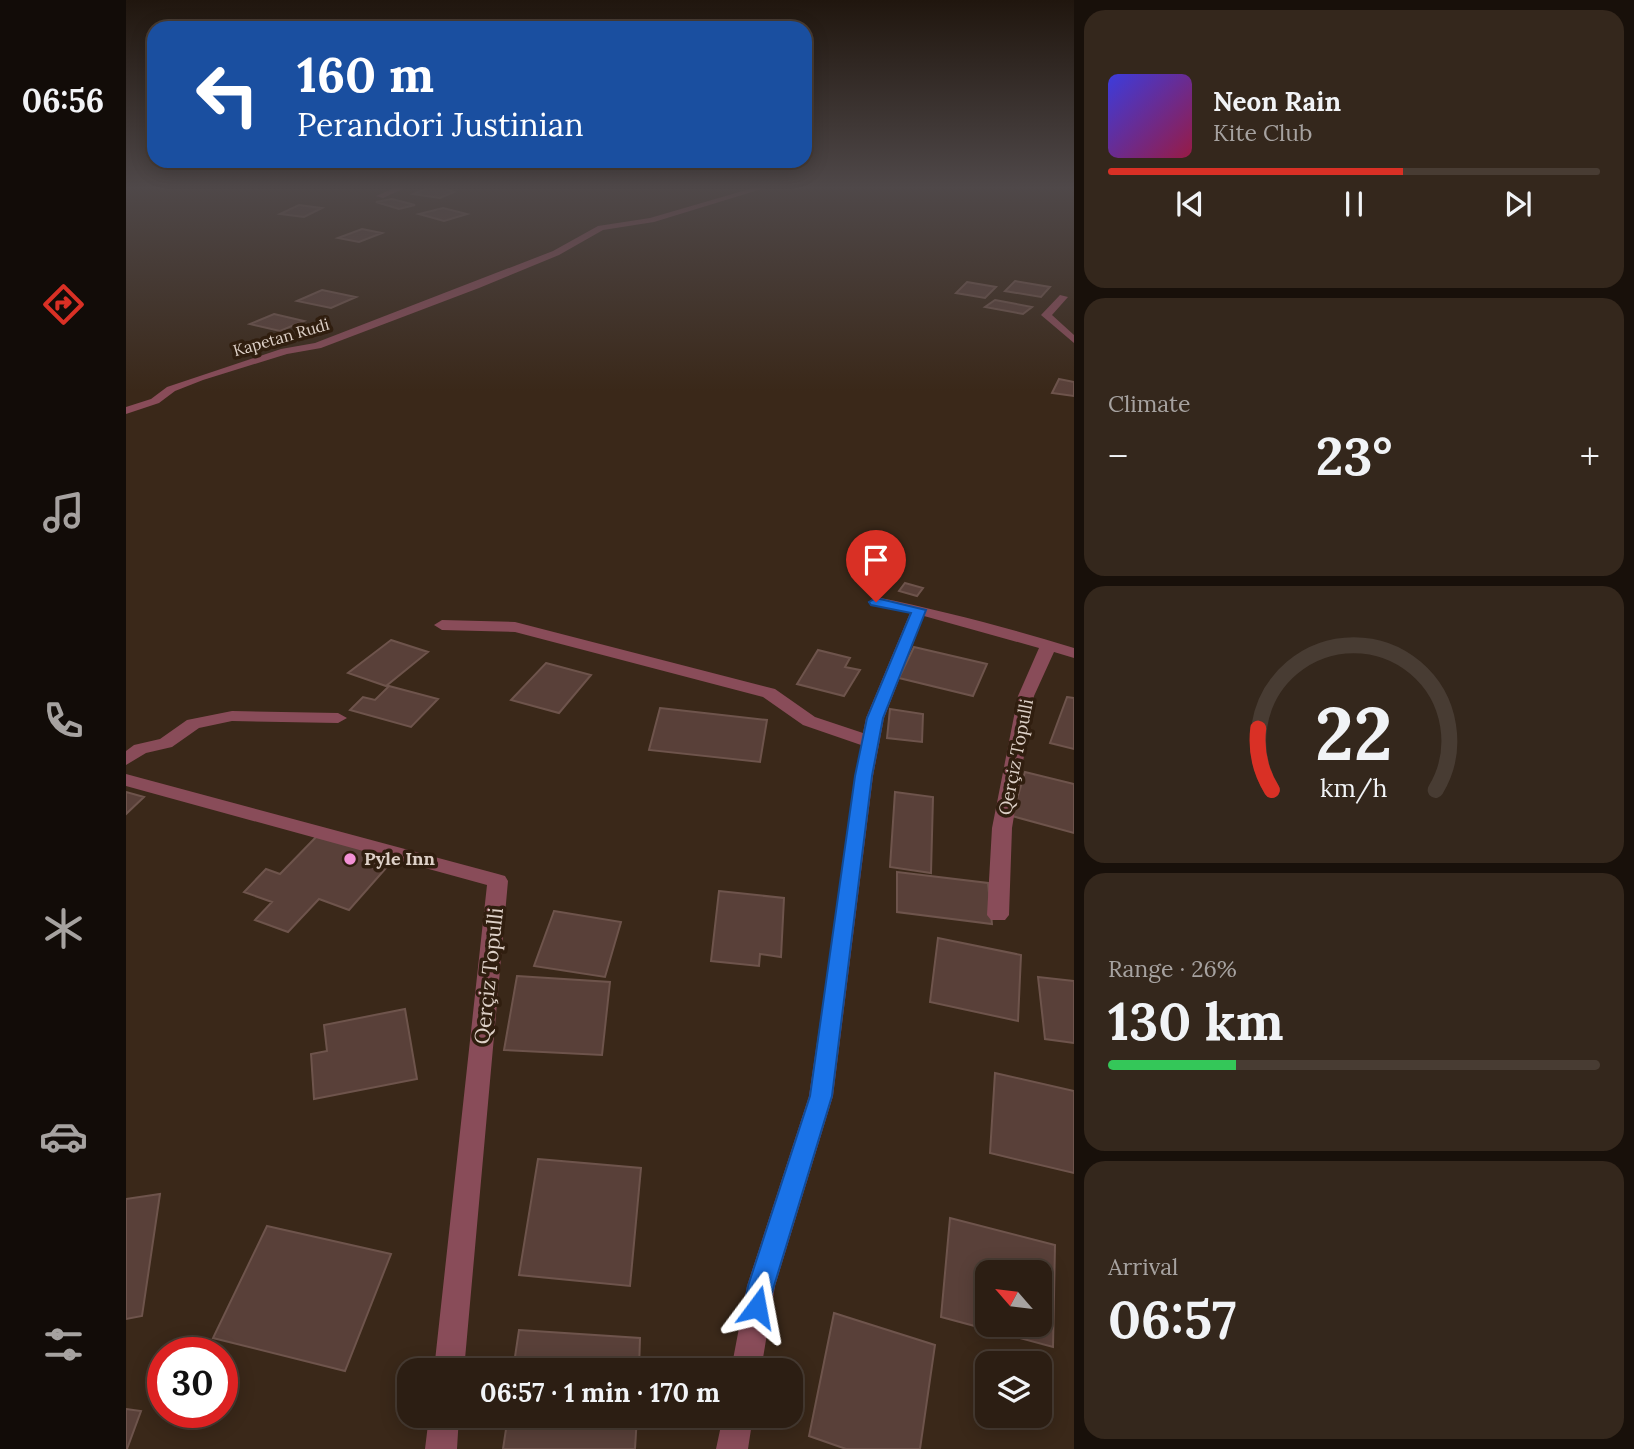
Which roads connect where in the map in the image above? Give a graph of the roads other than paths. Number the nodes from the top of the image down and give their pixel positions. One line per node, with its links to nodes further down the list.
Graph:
1 (550, 256): 4 (street, Kapetan Rudi)
2 (1063, 297): 3 (street)
3 (1074, 340)
4 (126, 411)
5 (876, 602): 6 (street)
6 (919, 610): 8 (street); 11 (street)
7 (442, 625): 11 (street)
8 (1049, 644): 9 (street); 14 (street, Qerçiz Topulli)
9 (1074, 653)
10 (338, 718): 12 (street)
11 (871, 742): 16 (street)
12 (126, 760)
13 (126, 780): 15 (street, Qerçiz Topulli)
14 (998, 915)
15 (450, 1358)
16 (748, 1358)
17 (443, 1428): 19 (street)
18 (735, 1428): 20 (street)
19 (441, 1449)
20 (732, 1449)

